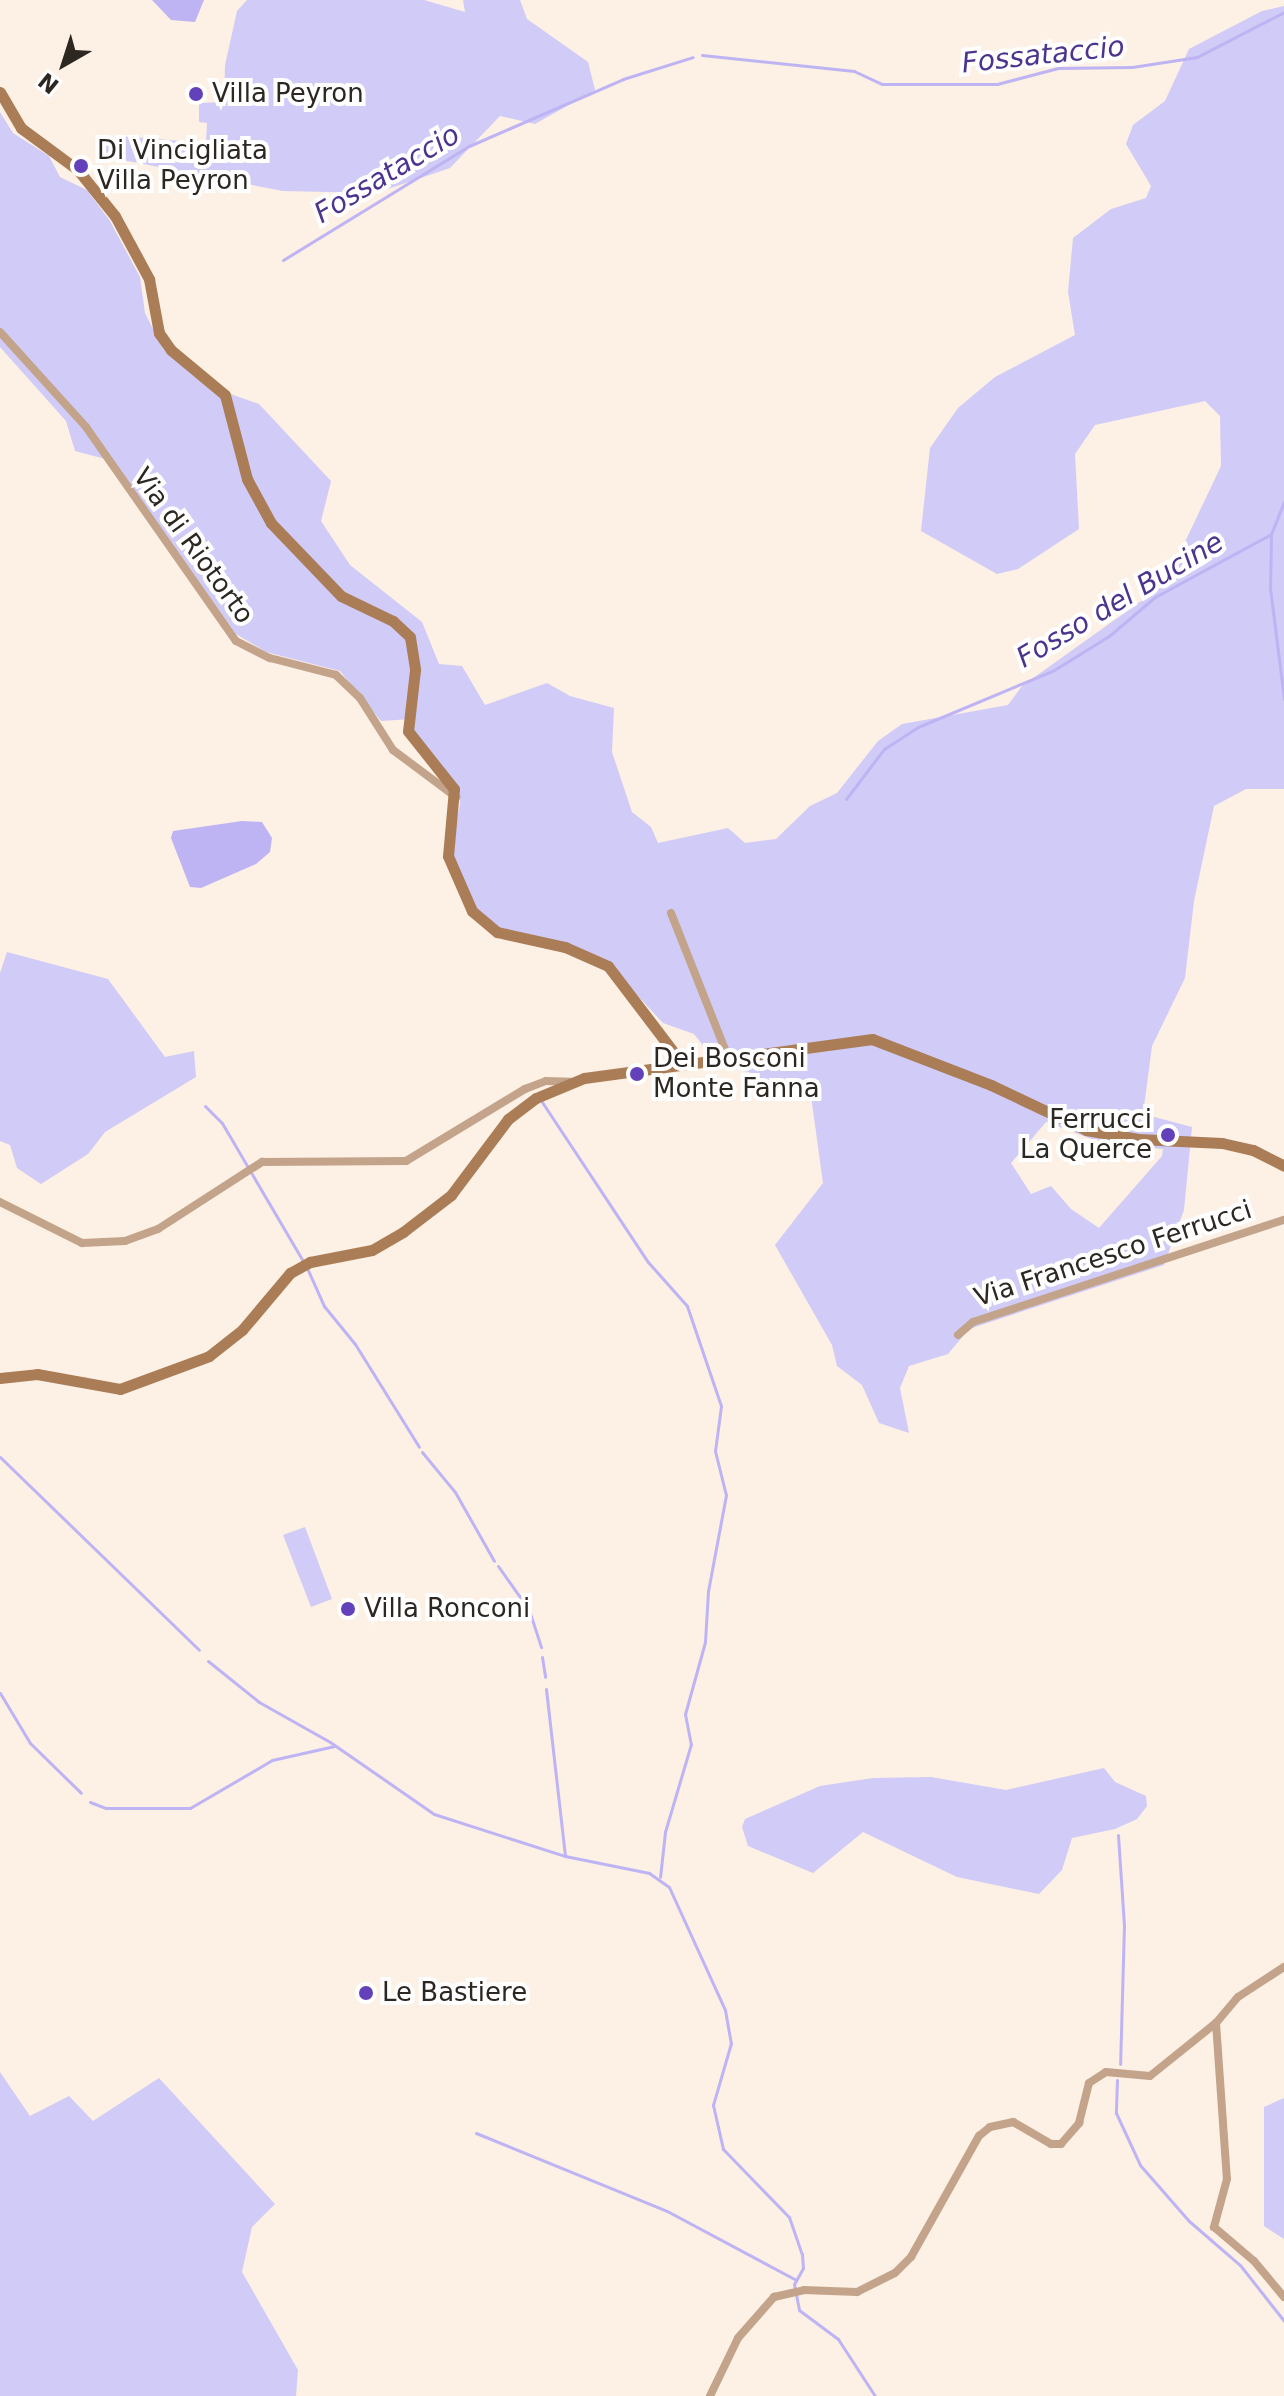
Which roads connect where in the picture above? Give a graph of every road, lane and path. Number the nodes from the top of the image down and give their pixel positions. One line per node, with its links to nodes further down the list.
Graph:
1 (0, 92): 3 (main road)
2 (0, 332): 3 (street, Via di Riotorto)
3 (456, 798): 6 (main road)
4 (671, 913): 5 (street)
5 (728, 1057): 6 (main road); 8 (main road)
6 (682, 1063): 7 (main road)
7 (571, 1082): 9 (street); 12 (main road)
8 (1284, 1166)
9 (0, 1202)
10 (1284, 1220): 11 (street, Via Francesco Ferrucci)
11 (958, 1335)
12 (0, 1378)
13 (1284, 1967): 14 (street)
14 (1216, 2023): 15 (street); 16 (street)
15 (1284, 2297)
16 (710, 2396)

